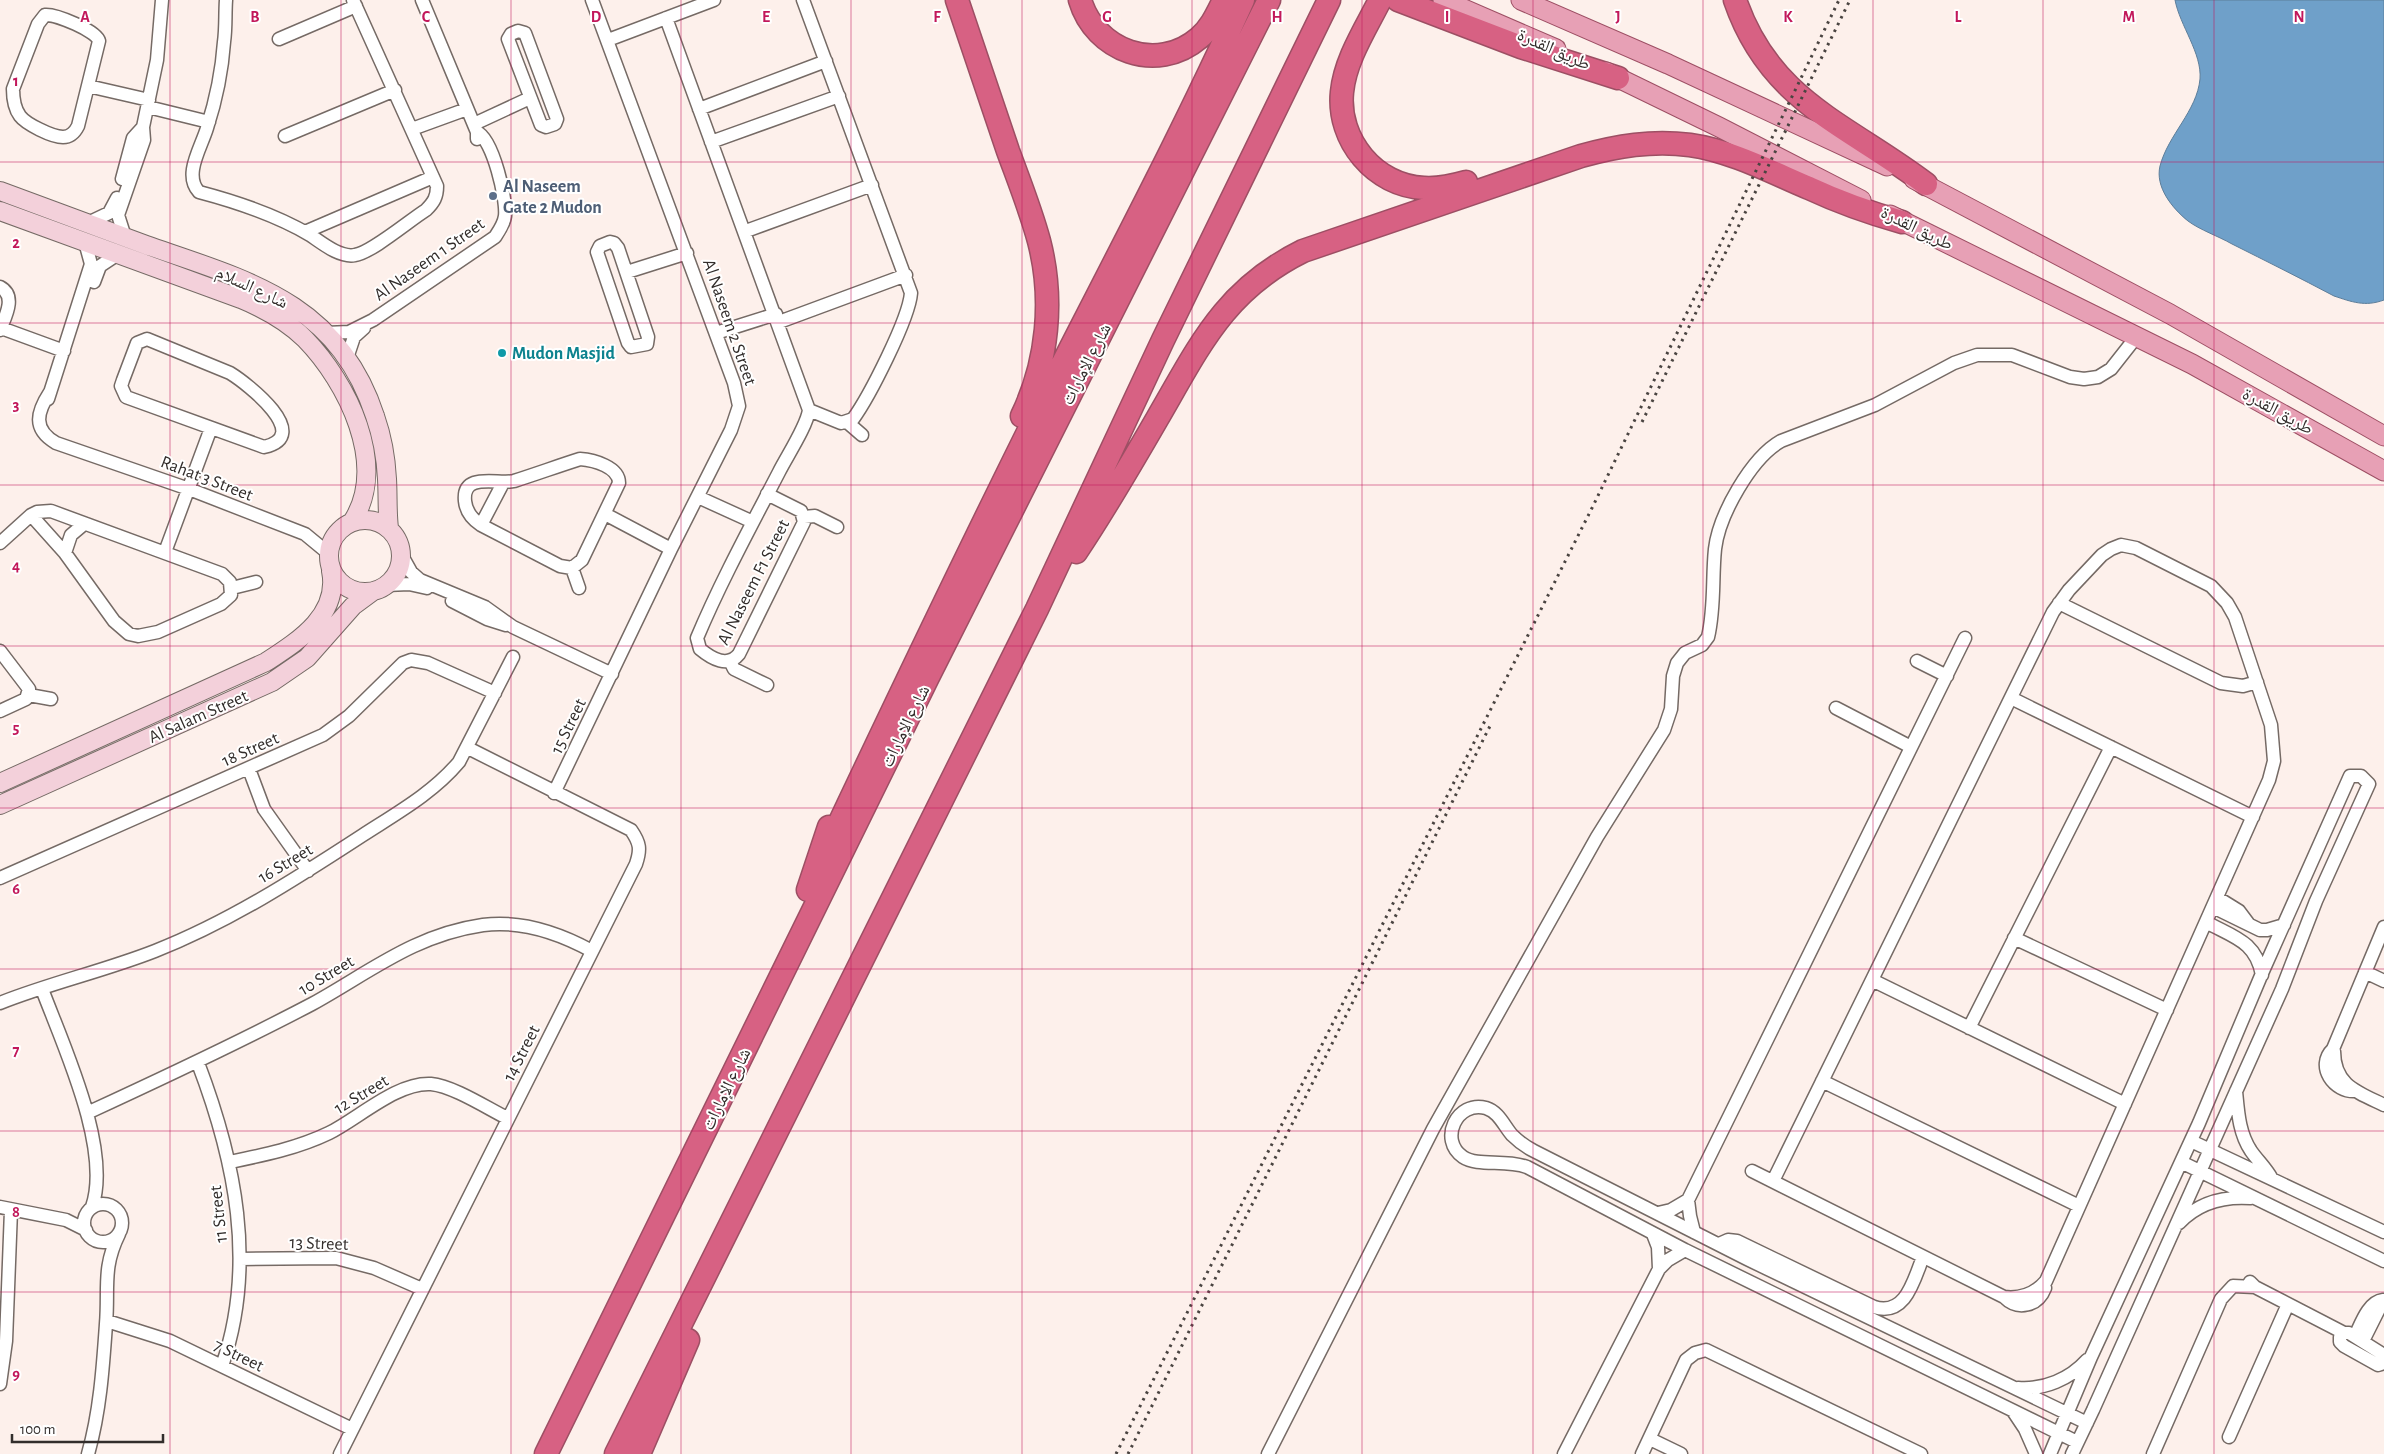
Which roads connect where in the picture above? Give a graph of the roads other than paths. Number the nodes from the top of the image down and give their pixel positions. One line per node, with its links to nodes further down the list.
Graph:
1 (162, 0): 28 (street)
2 (226, 0): 31 (street)
3 (422, 0): 29 (street, Al Naseem 1 Street)
4 (592, 0): 21 (street, Al Naseem 2 Street)
5 (714, 0): 19 (street)
6 (803, 0): 22 (street)
7 (957, 0): 122 (highway)
8 (1080, 0): 9 (highway)
9 (1224, 0)
10 (1243, 0): 122 (highway)
11 (1269, 0): 178 (highway, شارع الإمارات)
12 (1329, 0): 96 (highway)
13 (1380, 0): 36 (highway)
14 (1398, 0): 23 (highway)
15 (1443, 0): 23 (main road, طريق القدرة)
16 (1521, 0): 39 (main road, طريق القدرة)
17 (1734, 0): 39 (highway)
18 (355, 3): 20 (street); 25 (street)
19 (666, 18): 21 (street); 30 (street)
20 (279, 39)
21 (608, 40): 49 (street, Al Naseem 2 Street)
22 (826, 61): 26 (street); 30 (street)
23 (1618, 78): 43 (main road, طريق القدرة)
24 (88, 86): 24 (street); 28 (street)
25 (395, 90): 32 (street); 34 (street)
26 (838, 96): 35 (street); 40 (street)
27 (530, 98): 27 (street); 33 (street)
28 (148, 103): 31 (street); 37 (street)
29 (467, 109): 32 (street); 33 (street, Al Naseem 1 Street)
30 (699, 109): 35 (street)
31 (209, 122): 46 (street)
32 (412, 128): 38 (street)
33 (475, 128): 56 (street, Al Naseem 1 Street)
34 (285, 136)
35 (711, 142): 45 (street)
36 (1561, 163): 43 (highway); 96 (highway)
37 (127, 175): 44 (street); 47 (street)
38 (433, 177): 46 (street); 46 (street)
39 (1926, 184): 67 (main road, طريق القدرة)
40 (872, 185): 45 (street); 52 (street)
41 (0, 191): 44 (street, شارع السلام)
42 (0, 211): 48 (street, شارع السلام)
43 (1902, 222): 60 (main road, طريق القدرة)
44 (88, 223): 47 (street, شارع السلام)
45 (746, 231): 55 (street)
46 (304, 232)
47 (125, 237): 58 (street, شارع السلام)
48 (85, 242): 50 (street, شارع السلام); 54 (street, Rahat 3 Street)
49 (687, 253): 51 (street); 59 (street, Al Naseem 2 Street)
50 (118, 254): 54 (street, Rahat 3 Street); 76 (street, شارع السلام)
51 (627, 272): 51 (street)
52 (906, 275): 55 (street); 64 (street)
53 (0, 287): 57 (street)
54 (87, 288): 61 (street, Rahat 3 Street)
55 (777, 318): 59 (street); 63 (street)
56 (373, 320): 58 (street, Al Naseem 1 Street); 62 (street, Al Naseem 1 Street)
57 (0, 329): 61 (street)
58 (326, 333): 62 (street, شارع السلام)
59 (716, 333): 72 (street, Al Naseem 2 Street)
60 (2136, 336): 68 (main road, طريق القدرة); 201 (street)
61 (65, 346): 70 (street, Rahat 3 Street)
62 (347, 358): 81 (street, شارع السلام)
63 (810, 410): 64 (street); 71 (street, Al Naseem F1 Street)
64 (847, 422): 66 (street)
65 (211, 428): 65 (street); 70 (street)
66 (862, 435)
67 (2384, 436)
68 (2384, 471)
69 (503, 483): 73 (street); 79 (street); 79 (street)
70 (188, 488): 84 (street); 86 (street, Rahat 3 Street)
71 (768, 494): 75 (street, Al Naseem F1 Street); 77 (street, Al Naseem F1 Street)
72 (698, 497): 77 (street, Al Naseem F1 Street); 83 (street, Al Naseem 2 Street)
73 (605, 514): 83 (street); 88 (street)
74 (31, 515): 78 (street); 82 (street); 85 (street)
75 (804, 517): 80 (street, Al Naseem F1 Street); 100 (street, Al Naseem F1 Street)
76 (352, 522): 81 (street); 86 (street)
77 (753, 522): 100 (street, Al Naseem F1 Street)
78 (84, 524): 84 (street); 85 (street)
79 (481, 525): 88 (street)
80 (837, 527)
81 (389, 528): 87 (street)
82 (0, 542)
83 (671, 549): 102 (street, Al Naseem 2 Street)
84 (165, 552): 91 (street)
85 (65, 553): 91 (street)
86 (328, 553): 89 (street)
87 (401, 554): 92 (street); 95 (street)
88 (572, 568): 93 (street)
89 (331, 571): 92 (street); 116 (street, Al Salam Street)
90 (256, 582): 91 (street)
91 (232, 588)
92 (379, 588): 95 (street); 118 (street, Al Salam Street)
93 (579, 588)
94 (2059, 603): 104 (street); 104 (street); 108 (street)
95 (478, 609): 102 (street)
96 (1037, 609): 177 (highway)
97 (1966, 638): 103 (street)
98 (0, 651): 107 (street)
99 (513, 657): 106 (street, 16 Street)
100 (730, 661): 105 (street, Al Naseem F1 Street)
101 (1917, 661): 103 (street)
102 (612, 674): 117 (street, 15 Street)
103 (1947, 676): 112 (street)
104 (2257, 682): 119 (street)
105 (767, 685)
106 (495, 693): 114 (street, 16 Street); 115 (street, 18 Street)
107 (29, 695): 109 (street); 111 (street)
108 (2011, 698): 113 (street); 133 (street)
109 (51, 699)
110 (1836, 708): 112 (street)
111 (0, 711)
112 (1912, 747): 156 (street)
113 (2111, 747): 119 (street); 128 (street)
114 (468, 748): 117 (street, 14 Street); 120 (street, 16 Street)
115 (249, 769): 120 (street); 121 (street, 18 Street)
116 (0, 783)
117 (554, 793): 130 (street, 14 Street)
118 (0, 805)
119 (2253, 817): 123 (street)
120 (308, 871): 135 (street, 16 Street)
121 (0, 878)
122 (808, 890): 178 (highway)
123 (2216, 902): 124 (street); 127 (street)
124 (2206, 922): 129 (street); 137 (street)
125 (2284, 925): 127 (street); 132 (street); 141 (street)
126 (2384, 926): 131 (street)
127 (2255, 927): 129 (street)
128 (2014, 938): 137 (street); 138 (street)
129 (2250, 948): 132 (street)
130 (592, 951): 139 (street, 10 Street); 145 (street, 14 Street)
131 (2365, 972): 134 (street); 143 (street)
132 (2262, 975): 146 (street)
133 (1872, 980): 138 (street); 140 (street)
134 (2384, 981)
135 (42, 989): 136 (street, 16 Street); 144 (street)
136 (0, 1003)
137 (2167, 1010): 142 (street)
138 (1969, 1028): 142 (street)
139 (198, 1063): 144 (street, 10 Street); 148 (street, 11 Street)
140 (1822, 1081): 154 (street); 158 (street)
141 (2236, 1090): 147 (street); 153 (street)
142 (2125, 1104): 158 (street)
143 (2384, 1105)
144 (86, 1113): 152 (street)
145 (508, 1118): 148 (street, 12 Street); 176 (street, 14 Street)
146 (2191, 1141): 147 (street); 149 (street)
147 (2209, 1150): 151 (street); 153 (street)
148 (230, 1162): 172 (street, 11 Street)
149 (2181, 1162): 151 (street); 184 (street)
150 (1752, 1171): 154 (street)
151 (2200, 1171): 155 (street); 163 (street)
152 (98, 1176): 157 (street); 160 (street)
153 (2272, 1179): 165 (street)
154 (1773, 1181): 171 (street)
155 (2257, 1198): 163 (street); 173 (street)
156 (1688, 1200): 161 (street); 164 (street)
157 (111, 1205): 160 (street); 166 (street)
158 (2079, 1206): 171 (street)
159 (5, 1209): 162 (street); 186 (street)
160 (90, 1209): 162 (street); 168 (street)
161 (1658, 1213): 164 (street); 167 (street)
162 (60, 1219): 168 (street)
163 (2174, 1229): 190 (street)
164 (1694, 1232): 169 (street)
165 (2384, 1232)
166 (119, 1234): 168 (street); 175 (street)
167 (1652, 1234): 170 (street); 174 (street)
168 (90, 1235): 175 (street)
169 (1719, 1244): 171 (street); 187 (street)
170 (1685, 1250): 174 (street); 188 (street)
171 (1923, 1256)
172 (240, 1260): 176 (street, 13 Street); 185 (street, 11 Street)
173 (2384, 1261)
174 (1659, 1269): 202 (street)
175 (106, 1273): 181 (street)
176 (422, 1289): 191 (street, 14 Street)
177 (693, 1298): 199 (highway); 200 (highway)
178 (622, 1299): 198 (highway, شارع الإمارات)
179 (2384, 1299): 182 (street)
180 (2288, 1304): 182 (street); 193 (street); 209 (street)
181 (106, 1321): 185 (street, 7 Street); 196 (street)
182 (2354, 1337): 183 (street); 183 (street)
183 (2383, 1355)
184 (2091, 1357): 187 (street); 189 (street)
185 (222, 1366): 191 (street, 7 Street)
186 (0, 1384)
187 (2013, 1388): 189 (street)
188 (2010, 1408): 192 (street); 206 (street)
189 (2066, 1413): 190 (street); 192 (street)
190 (2087, 1423): 195 (street)
191 (352, 1430): 197 (street, 14 Street)
192 (2059, 1432): 195 (street); 207 (street)
193 (2228, 1437)
194 (1650, 1439): 203 (street); 204 (street); 205 (street)
195 (2078, 1442): 208 (street)
196 (92, 1452)
197 (340, 1454)
198 (546, 1454)
199 (616, 1454)
200 (639, 1454)
201 (1268, 1454)
202 (1564, 1454)
203 (1642, 1454)
204 (1681, 1454)
205 (1921, 1454)
206 (2036, 1454)
207 (2050, 1454)
208 (2072, 1454)
209 (2153, 1454)

